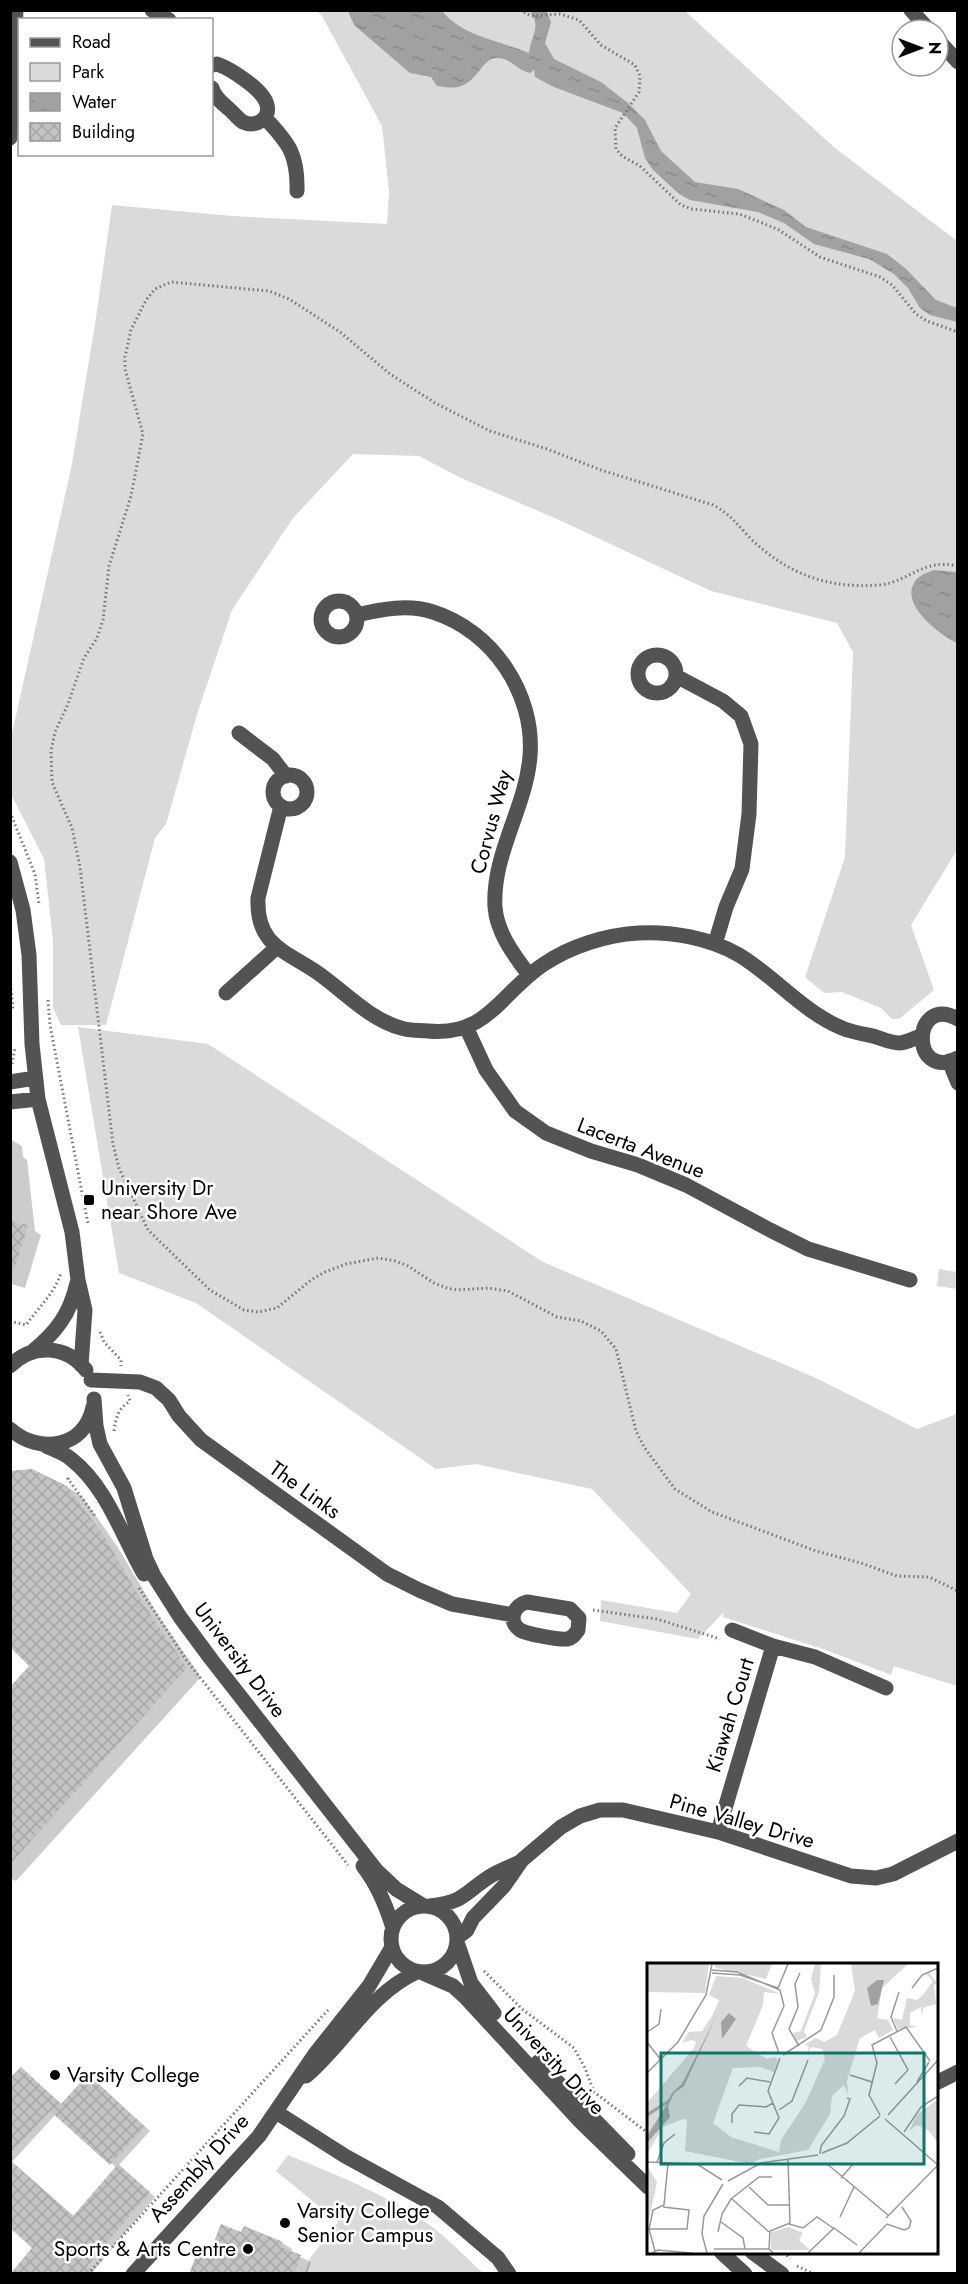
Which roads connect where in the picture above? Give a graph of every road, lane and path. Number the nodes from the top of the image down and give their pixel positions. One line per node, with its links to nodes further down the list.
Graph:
1 (16, 10): 5 (street)
2 (152, 10): 4 (street)
3 (520, 10): 11 (path)
4 (166, 18)
5 (12, 55): 9 (street)
6 (213, 65): 8 (street)
7 (214, 99): 8 (street)
8 (265, 118): 10 (street)
9 (10, 138)
10 (297, 191)
11 (957, 333)
12 (957, 566): 53 (path)
13 (357, 615): 23 (street, Corvus Way)
14 (676, 676): 21 (street)
15 (239, 733): 16 (street)
16 (286, 776): 17 (street); 17 (street)
17 (281, 806): 22 (street)
18 (10, 812): 20 (path)
19 (10, 862): 30 (street)
20 (41, 914)
21 (714, 944): 23 (street); 28 (street)
22 (276, 948): 24 (street); 27 (street)
23 (529, 975): 27 (street)
24 (226, 993)
25 (48, 997): 35 (path)
26 (957, 1019): 28 (street)
27 (467, 1029): 38 (street, Lacerta Avenue)
28 (921, 1036): 29 (street)
29 (953, 1059): 32 (street)
30 (35, 1078): 31 (street); 33 (street)
31 (10, 1082)
32 (957, 1083)
33 (38, 1099): 34 (street); 37 (street)
34 (10, 1102)
35 (89, 1235)
36 (62, 1269): 39 (path)
37 (78, 1280): 41 (street); 42 (street)
38 (910, 1280)
39 (10, 1321)
40 (100, 1325): 45 (path)
41 (33, 1351): 42 (street); 43 (street)
42 (81, 1365): 44 (street)
43 (10, 1366)
44 (91, 1380): 45 (street, The Links); 46 (street, University Drive)
45 (124, 1381): 48 (path); 55 (street, The Links)
46 (94, 1399): 48 (street, University Drive); 49 (street)
47 (11, 1430): 49 (street, University Drive)
48 (100, 1444): 63 (street, University Drive)
49 (46, 1446): 50 (street, University Drive)
50 (79, 1466): 51 (path); 64 (street, University Drive)
51 (99, 1522)
52 (134, 1580): 62 (path)
53 (957, 1591)
54 (577, 1614): 55 (street); 55 (street); 56 (path)
55 (513, 1615)
56 (737, 1632): 57 (street, Kiawah Court)
57 (773, 1646): 58 (street, Kiawah Court); 59 (street, Kiawah Court)
58 (886, 1688)
59 (718, 1832): 60 (street, Pine Valley Drive); 61 (street, Pine Valley Drive)
60 (957, 1841)
61 (522, 1860): 63 (street, Pine Valley Drive); 65 (street, Pine Valley Drive)
62 (352, 1871)
63 (426, 1906): 64 (street); 65 (street)
64 (393, 1928): 66 (street)
65 (458, 1941): 68 (street); 75 (street, University Drive)
66 (392, 1947): 68 (street); 72 (street, Assembly Drive)
67 (483, 1969): 74 (path)
68 (420, 1972): 72 (street, Assembly Drive); 76 (street, University Drive)
69 (334, 2003): 80 (path)
70 (957, 2072): 71 (street)
71 (938, 2082)
72 (292, 2088): 73 (street, Assembly Drive)
73 (276, 2112): 81 (street, Assembly Drive); 82 (street)
74 (647, 2132)
75 (647, 2173)
76 (647, 2186)
77 (722, 2254): 83 (street)
78 (753, 2254): 84 (street)
79 (799, 2268): 85 (path)
80 (88, 2274)
81 (133, 2274)
82 (509, 2274)
83 (745, 2274)
84 (782, 2274)
85 (814, 2274)

